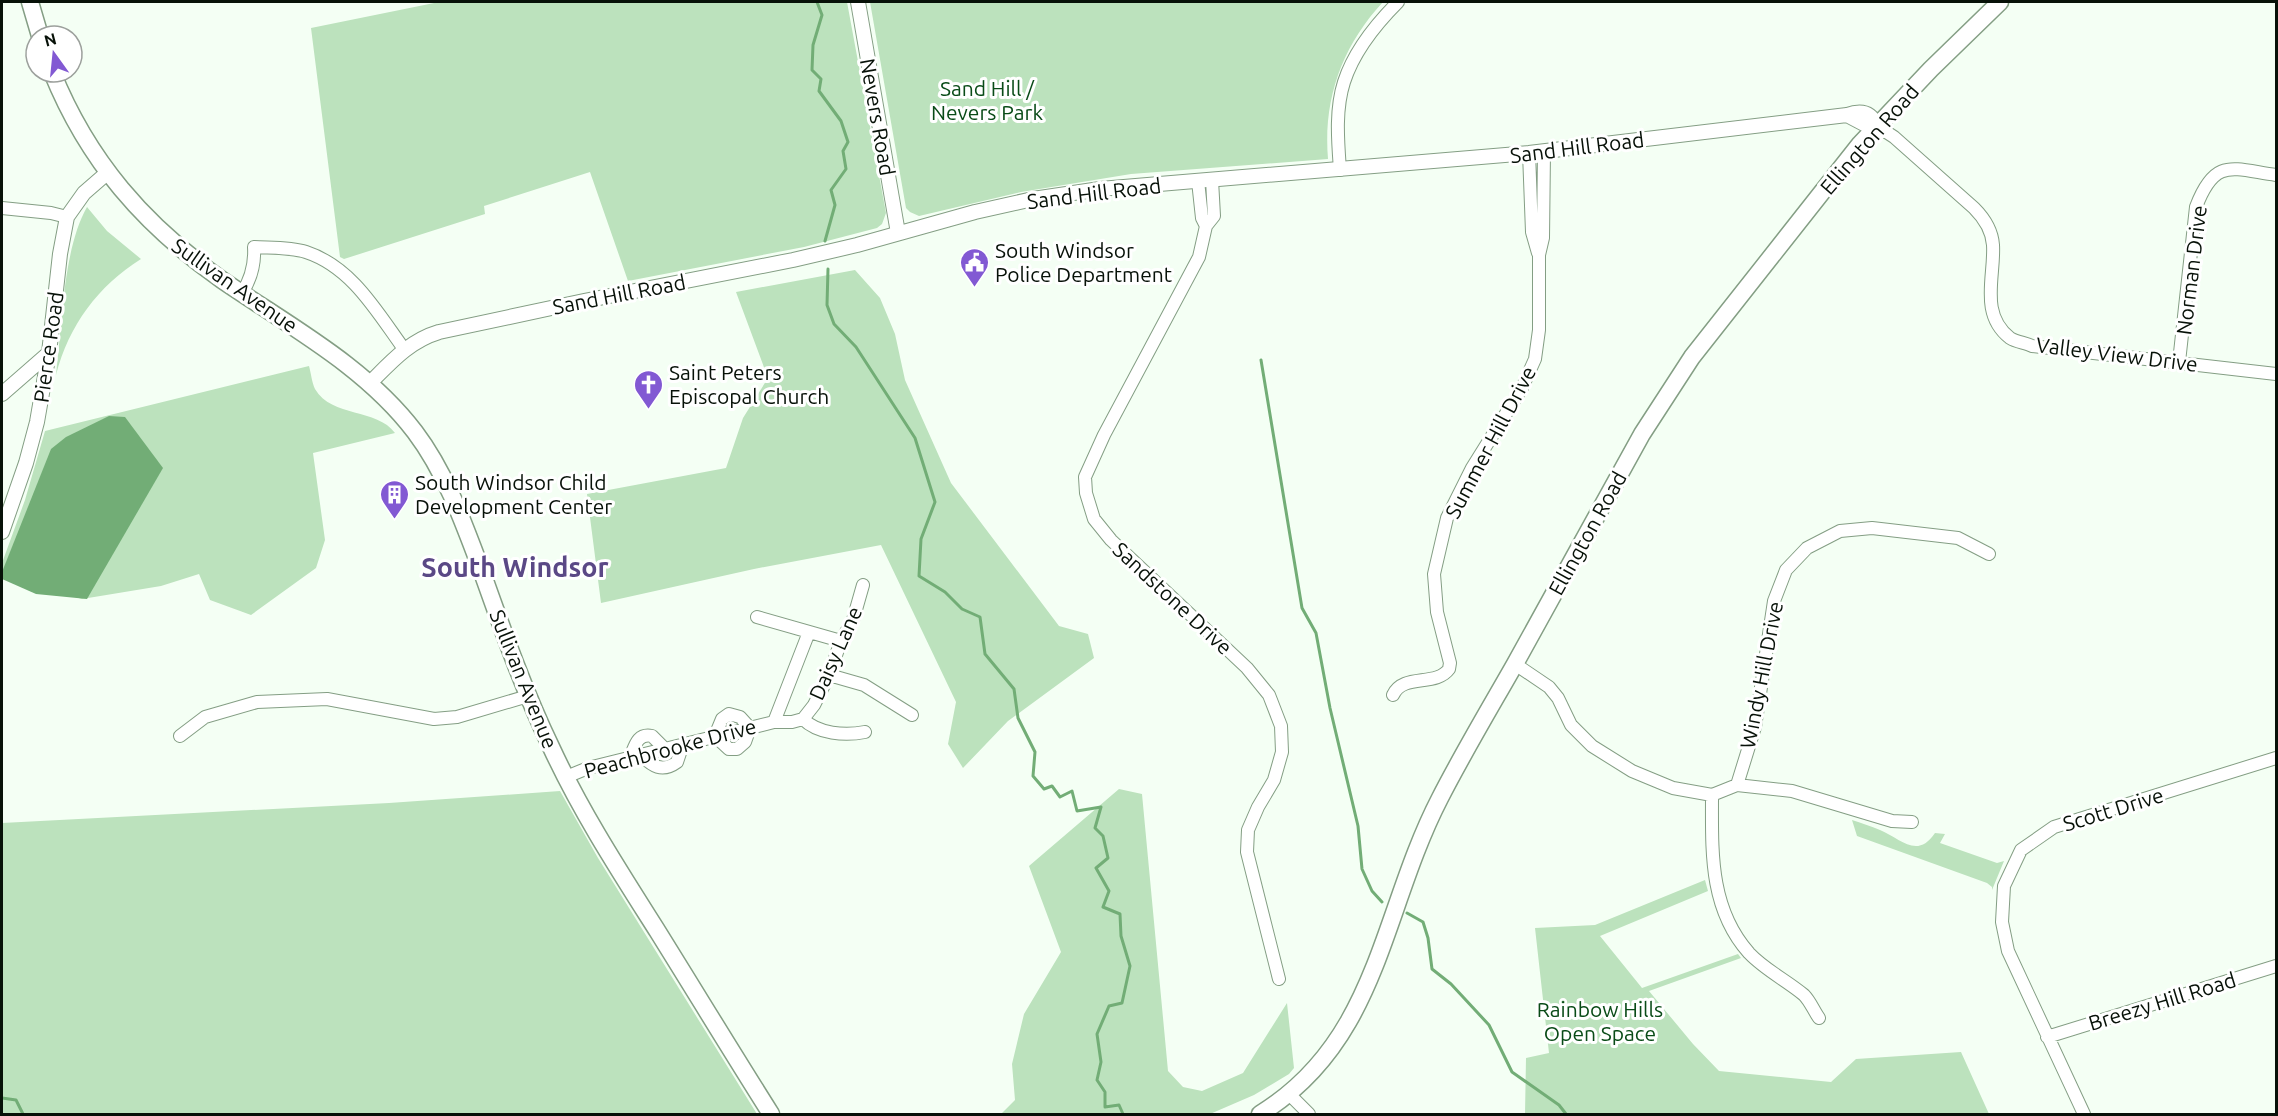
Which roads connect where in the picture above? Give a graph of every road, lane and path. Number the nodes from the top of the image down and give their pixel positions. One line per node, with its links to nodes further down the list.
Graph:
1 (30, 2): 5 (main road)
2 (858, 2): 18 (street, Nevers Road)
3 (1398, 2): 10 (street)
4 (2000, 2): 7 (main road, Ellington Road)
5 (36, 24)
6 (58, 84): 11 (main road, Sullivan Avenue)
7 (1877, 126): 8 (street, Sand Hill Road); 23 (street, Valley View Drive); 33 (main road, Ellington Road)
8 (1544, 152): 9 (street, Sand Hill Road); 19 (street, Summer Hill Drive)
9 (1529, 153): 10 (street, Sand Hill Road); 19 (street, Summer Hill Drive)
10 (1340, 170): 13 (street, Sand Hill Road)
11 (107, 173): 16 (street, Pierce Road); 20 (main road, Sullivan Avenue)
12 (2277, 175): 23 (street, Norman Drive)
13 (1212, 180): 14 (street, Sand Hill Road); 17 (street, Sandstone Drive)
14 (1198, 181): 17 (street, Sandstone Drive); 18 (street, Sand Hill Road)
15 (2, 208): 16 (street)
16 (67, 217): 22 (street, Pierce Road)
17 (1206, 226): 53 (street, Sandstone Drive)
18 (898, 233): 21 (street, Sand Hill Road)
19 (1539, 255): 35 (street, Summer Hill Drive)
20 (242, 293): 21 (street); 25 (main road, Sullivan Avenue)
21 (404, 349): 25 (street, Sand Hill Road)
22 (49, 353): 26 (street); 27 (street, Pierce Road)
23 (2179, 362): 24 (street, Valley View Drive)
24 (2277, 374)
25 (369, 384): 36 (main road, Sullivan Avenue)
26 (2, 394)
27 (2, 532)
28 (1989, 554): 49 (street, Windy Hill Drive)
29 (863, 585): 32 (street, Daisy Lane)
30 (757, 617): 31 (street)
31 (809, 632): 32 (street); 39 (street, Peachbrooke Drive)
32 (841, 641): 34 (street, Daisy Lane)
33 (1515, 664): 50 (street); 56 (main road, Ellington Road)
34 (829, 675): 37 (street); 38 (street, Daisy Lane)
35 (1393, 695)
36 (528, 696): 42 (street); 48 (main road, Sullivan Avenue)
37 (912, 715)
38 (803, 719): 39 (street, Peachbrooke Drive); 41 (street)
39 (774, 722): 40 (street, Peachbrooke Drive)
40 (750, 728): 43 (street, Peachbrooke Drive); 43 (street); 43 (street)
41 (865, 732)
42 (180, 736)
43 (715, 736): 44 (street, Peachbrooke Drive)
44 (683, 744): 45 (street, Peachbrooke Drive); 46 (street)
45 (665, 749): 46 (street, Peachbrooke Drive); 46 (street)
46 (635, 756): 48 (street, Peachbrooke Drive)
47 (2277, 758): 55 (street, Scott Drive)
48 (566, 777): 57 (main road, Sullivan Avenue)
49 (1737, 785): 50 (street); 51 (street)
50 (1712, 795): 54 (street)
51 (1912, 822)
52 (2277, 966): 55 (street, Breezy Hill Road)
53 (1279, 979)
54 (1819, 1018)
55 (2047, 1037): 60 (street, Scott Drive)
56 (1289, 1094): 58 (main road, Ellington Road); 59 (street)
57 (771, 1114)
58 (1260, 1114)
59 (1309, 1114)
60 (2084, 1114)

